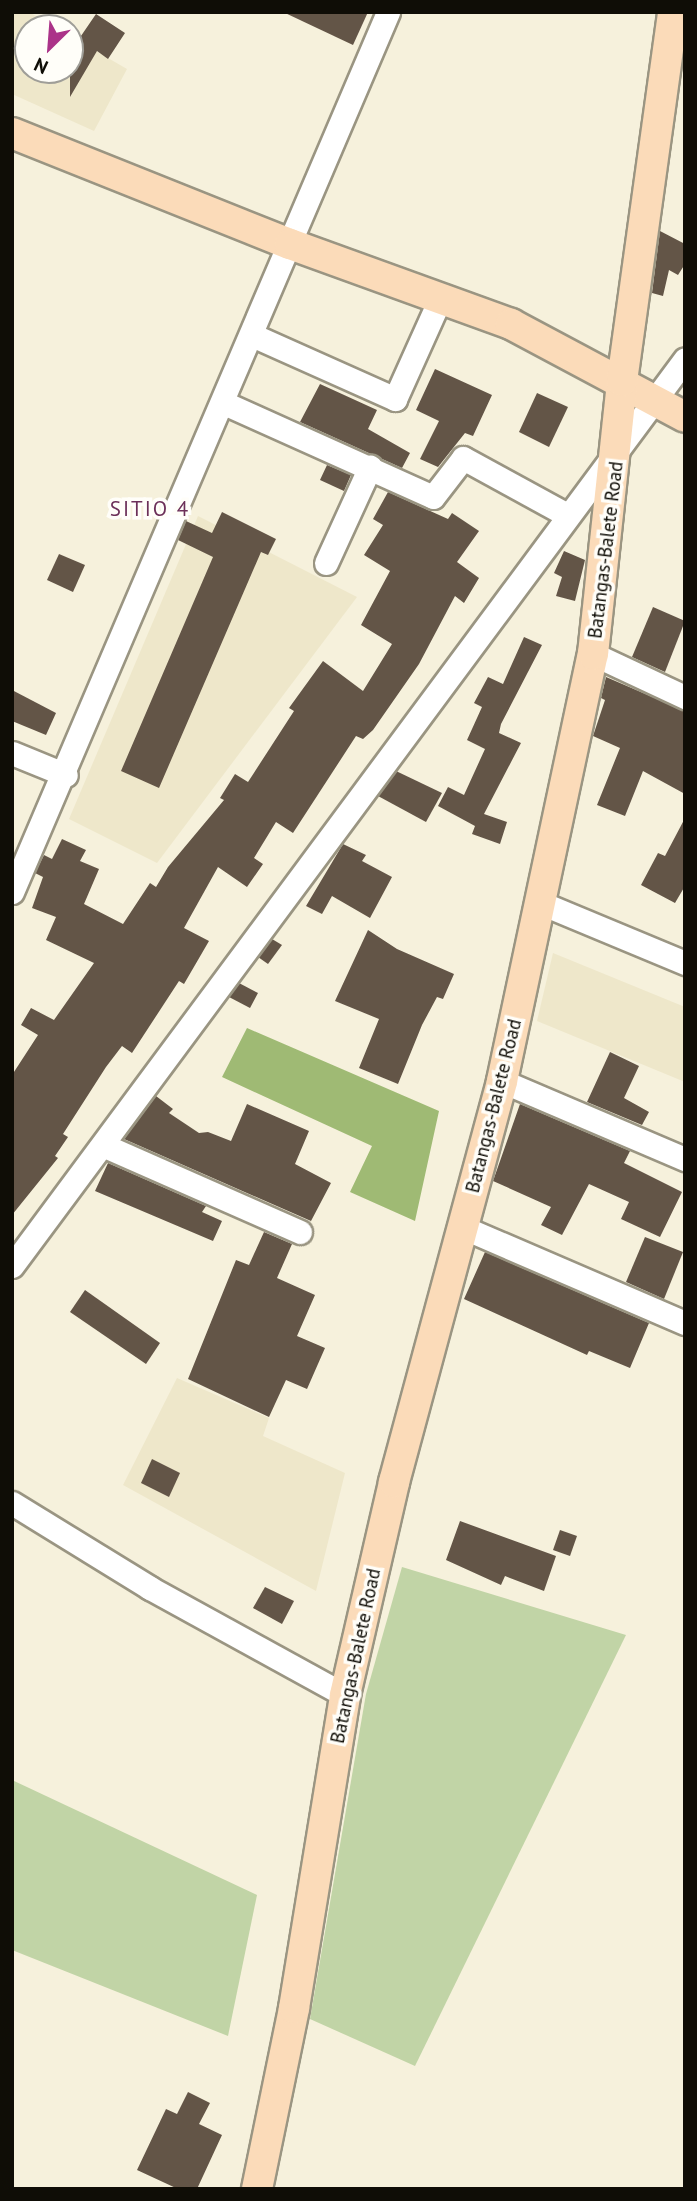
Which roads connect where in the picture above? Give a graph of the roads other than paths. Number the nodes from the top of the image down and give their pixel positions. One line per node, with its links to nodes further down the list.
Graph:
1 (388, 12): 4 (street)
2 (673, 12): 8 (main road, Batangas-Balete Road)
3 (12, 133): 4 (main road)
4 (290, 244): 5 (main road); 6 (street)
5 (440, 299): 6 (street); 8 (main road)
6 (252, 335): 10 (street)
7 (685, 359): 9 (street)
8 (622, 381): 9 (main road); 12 (main road, Batangas-Balete Road)
9 (656, 399): 11 (main road); 12 (street)
10 (224, 402): 13 (street); 19 (street)
11 (685, 417)
12 (618, 448): 14 (street); 16 (main road, Batangas-Balete Road)
13 (370, 467): 14 (street); 15 (street)
14 (567, 515): 24 (street)
15 (326, 563)
16 (593, 654): 17 (street); 21 (main road, Batangas-Balete Road)
17 (685, 697)
18 (12, 753): 19 (street)
19 (66, 775): 20 (street)
20 (12, 892)
21 (541, 904): 22 (street); 23 (main road, Batangas-Balete Road)
22 (685, 963)
23 (502, 1081): 25 (street); 26 (main road, Batangas-Balete Road)
24 (105, 1146): 27 (street); 28 (street)
25 (685, 1159)
26 (462, 1227): 29 (street); 31 (main road, Batangas-Balete Road)
27 (300, 1233)
28 (12, 1266)
29 (685, 1323)
30 (12, 1503): 31 (street)
31 (345, 1695): 32 (main road, Batangas-Balete Road)
32 (257, 2189)

